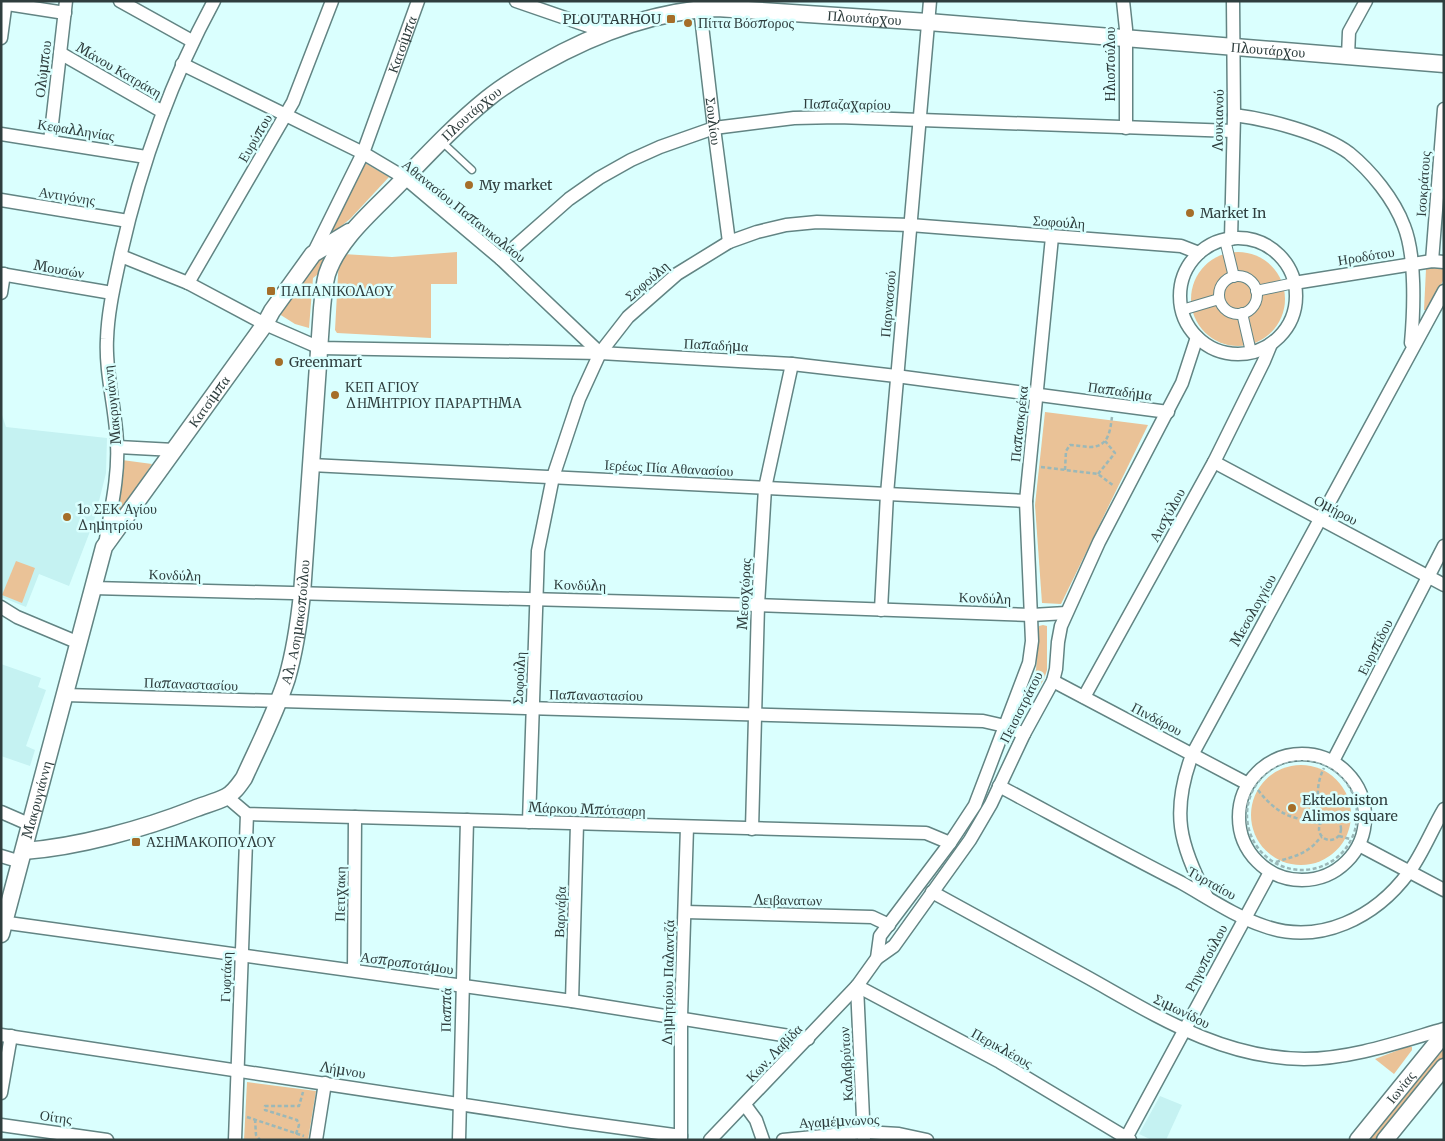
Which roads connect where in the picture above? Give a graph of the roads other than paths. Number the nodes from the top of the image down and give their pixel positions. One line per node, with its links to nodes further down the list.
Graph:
1 (120, 1): 17 (street)
2 (214, 1): 17 (street, Μακρυγιάννη)
3 (332, 1): 25 (street, Ευρύπου)
4 (418, 1): 34 (street, Κατσίμπα)
5 (516, 1): 14 (street)
6 (930, 1): 13 (street, Παρνασσού)
7 (1123, 1): 16 (street, Ηλιοπούλου)
8 (1233, 1): 18 (street, Λουκιανού)
9 (1366, 1): 20 (street)
10 (4, 3): 12 (street); 15 (street)
11 (700, 5): 13 (street, Πλουτάρχου); 14 (street, Πλουτάρχου); 28 (street, Σουλίου)
12 (66, 7): 19 (street, Ολύμπου)
13 (928, 22): 16 (street, Πλουτάρχου); 27 (street, Παρνασσού)
14 (606, 32): 33 (street, Πλουτάρχου)
15 (1, 38)
16 (1126, 38): 18 (street, Πλουτάρχου); 29 (street, Ηλιοπούλου)
17 (192, 41): 21 (street, Μακρυγιάννη)
18 (1233, 46): 20 (street, Πλουτάρχου); 26 (street, Λουκιανού)
19 (60, 53): 24 (street, Μάνου Κατράκη); 32 (street, Ολύμπου)
20 (1348, 56): 22 (street, Πλουτάρχου)
21 (182, 64): 24 (street, Μακρυγιάννη); 25 (street, Αθανασίου Παπανικολάου)
22 (1444, 64)
23 (1444, 109): 49 (street, Ισοκράτους)
24 (163, 112): 35 (street, Μακρυγιάννη)
25 (286, 115): 34 (street, Αθανασίου Παπανικολάου); 53 (street, Ευρύπου)
26 (1234, 115): 30 (street, Λουκιανού); 50 (street, Μεσολογγίου)
27 (920, 121): 28 (street, Παπαζαχαρίου); 29 (street, Παπαζαχαρίου); 40 (street, Παρνασσού)
28 (714, 128): 44 (street, Σουλίου); 48 (street, Παπαζαχαρίου)
29 (1126, 128): 30 (street, Παπαζαχαρίου)
30 (1233, 131): 43 (street, Λουκιανού)
31 (1, 134): 32 (street, Κεφαλληνίας)
32 (50, 141): 35 (street, Κεφαλληνίας)
33 (441, 141): 36 (lane); 37 (street, Πλουτάρχου)
34 (363, 154): 37 (street, Αθανασίου Παπανικολάου); 46 (street, Κατσίμπα)
35 (146, 157): 39 (street, Μακρυγιάννη)
36 (472, 170)
37 (405, 178): 41 (street, Πλουτάρχου); 48 (street, Αθανασίου Παπανικολάου)
38 (1, 200): 39 (street, Αντιγόνης)
39 (128, 221): 47 (street, Μακρυγιάννη)
40 (910, 225): 42 (street, Σοφούλη); 44 (street, Σοφούλη); 70 (street, Παρνασσού)
41 (356, 227): 46 (street, Κατσίμπα); 65 (street, Αλ. Ασημακοπούλου)
42 (1052, 237): 45 (street, Σοφούλη); 71 (street, Παπασκρέκα)
43 (1228, 239): 45 (street); 52 (street); 54 (street)
44 (730, 242): 68 (street, Σοφούλη)
45 (1199, 253): 60 (street)
46 (312, 254): 62 (street, Κατσίμπα)
47 (120, 256): 53 (street, Παπαδήμα); 58 (street, Μακρυγιάννη)
48 (501, 258): 68 (street, Αθανασίου Παπανικολάου)
49 (1438, 261): 50 (street, Ηροδότου)
50 (1412, 264): 54 (street, Ηροδότου); 66 (street, Μεσολογγίου)
51 (3, 274): 57 (street); 58 (street, Μουσών)
52 (1234, 277): 55 (street); 59 (street)
53 (188, 283): 62 (street, Παπαδήμα)
54 (1294, 283): 55 (street); 64 (street)
55 (1256, 291): 61 (street)
56 (1444, 291): 66 (street, Μεσολογγίου)
57 (1, 293)
58 (112, 294): 73 (street, Μακρυγιάννη)
59 (1219, 299): 60 (street); 61 (street)
60 (1182, 310): 63 (street)
61 (1242, 314): 67 (street)
62 (265, 324): 65 (street, Παπαδήμα); 74 (street, Κατσίμπα)
63 (1197, 337): 67 (street); 72 (street, Πεισιστράτου)
64 (1271, 344): 67 (street); 75 (street, Αισχύλου)
65 (320, 348): 68 (street, Παπαδήμα); 76 (street, Αλ. Ασημακοπούλου)
66 (1411, 349): 81 (street, Μεσολογγίου)
67 (1251, 352)
68 (600, 353): 69 (street, Παπαδήμα); 77 (street, Σοφούλη)
69 (792, 364): 70 (street, Παπαδήμα); 78 (street, Μεσοχώρας)
70 (896, 376): 71 (street, Παπαδήμα); 79 (street, Παρνασσού)
71 (1037, 395): 72 (street, Παπαδήμα); 80 (street, Παπασκρέκα)
72 (1168, 412): 92 (street, Πεισιστράτου)
73 (118, 447): 74 (street); 83 (street, Μακρυγιάννη)
74 (174, 450): 83 (street, Κατσίμπα)
75 (1214, 462): 81 (street, Ομήρου); 97 (street, Αισχύλου)
76 (310, 465): 77 (street, Ιερέως Πία Αθανασίου); 87 (street, Αλ. Ασημακοπούλου)
77 (553, 477): 78 (street, Ιερέως Πία Αθανασίου); 88 (street, Σοφούλη)
78 (765, 488): 79 (street, Ιερέως Πία Αθανασίου); 89 (street, Μεσοχώρας)
79 (887, 494): 80 (street, Ιερέως Πία Αθανασίου); 91 (street, Παρνασσού)
80 (1026, 501): 93 (street, Παπασκρέκα)
81 (1320, 519): 84 (street, Ομήρου); 103 (street, Μεσολογγίου)
82 (1444, 546): 84 (street, Ευριπίδου)
83 (104, 547): 86 (street, Μακρυγιάννη)
84 (1428, 576): 85 (street, Ομήρου); 104 (street, Ευριπίδου)
85 (1444, 585)
86 (93, 588): 87 (street, Κονδύλη); 94 (street, Μακρυγιάννη)
87 (302, 594): 88 (street, Κονδύλη); 98 (street, Αλ. Ασημακοπούλου)
88 (538, 599): 89 (street, Κονδύλη); 99 (street, Σοφούλη)
89 (758, 605): 91 (street, Κονδύλη); 100 (street, Μεσοχώρας)
90 (1, 607): 94 (street)
91 (881, 610): 93 (street, Κονδύλη)
92 (1066, 613): 93 (street, Κονδύλη); 95 (street, Πεισιστράτου)
93 (1032, 615): 101 (street, Παπασκρέκα)
94 (79, 644): 96 (street, Μακρυγιάννη)
95 (1053, 681): 97 (street, Πινδάρου); 102 (street, Πεισιστράτου)
96 (65, 695): 98 (street, Παπαναστασίου); 115 (street, Μακρυγιάννη)
97 (1084, 697): 103 (street, Πινδάρου)
98 (279, 701): 99 (street, Παπαναστασίου); 107 (street, Αλ. Ασημακοπούλου)
99 (533, 709): 100 (street, Παπαναστασίου); 113 (street, Σοφούλη)
100 (755, 714): 101 (street, Παπαναστασίου); 117 (street, Μεσοχώρας)
101 (1005, 726): 102 (street, Παπαναστασίου); 119 (street, Παπασκρέκα)
102 (1024, 734): 106 (street, Πεισιστράτου)
103 (1192, 755): 105 (street, Πινδάρου); 126 (street, Μεσολογγίου)
104 (1329, 763): 105 (street); 118 (street)
105 (1251, 785): 122 (street)
106 (999, 786): 125 (street, Πεισιστράτου); 126 (street, Τυρταίου)
107 (227, 797): 110 (street); 121 (street, Αλ. Ασημακοπούλου)
108 (1444, 809): 123 (street, Τυρταίου)
109 (1, 812): 115 (street)
110 (247, 814): 111 (street, Μάρκου Μπότσαρη); 131 (street, Γυφτάκη)
111 (355, 817): 112 (street, Μάρκου Μπότσαρη); 133 (street, Πετιχακη)
112 (467, 820): 113 (street, Μάρκου Μπότσαρη); 134 (street, Παππά)
113 (529, 822): 114 (street, Μάρκου Μπότσαρη)
114 (577, 824): 116 (street, Μάρκου Μπότσαρη); 136 (street, Βαρνάβα)
115 (31, 825): 121 (street, Μακρυγιάννη)
116 (687, 827): 117 (street, Μάρκου Μπότσαρη); 127 (street, Δημητρίου Παλαντζά)
117 (752, 829): 119 (street, Μάρκου Μπότσαρη)
118 (1355, 842): 122 (street); 123 (street)
119 (950, 843): 129 (street, Παπασκρέκα)
120 (1, 856): 121 (street)
121 (22, 857): 130 (street, Μακρυγιάννη)
122 (1272, 867): 128 (street, Ρηγοπούλου)
123 (1410, 871): 124 (street); 128 (street, Τυρταίου)
124 (1444, 890)
125 (932, 892): 132 (street, Πεισιστράτου); 139 (street, Σιμωνίδου)
126 (1208, 897): 128 (street, Τυρταίου)
127 (685, 912): 129 (street, Λειβανατων); 137 (street, Δημητρίου Παλαντζά)
128 (1244, 918): 139 (street, Ρηγοπούλου)
129 (889, 925): 132 (street, Παπασκρέκα)
130 (2, 926): 131 (street, Ασπροποτάμου)
131 (242, 954): 133 (street, Ασπροποτάμου); 144 (street, Γυφτάκη)
132 (877, 958): 135 (street, Κων. Λαβίδα)
133 (354, 970): 134 (street, Ασπροποτάμου)
134 (462, 986): 136 (street, Ασπροποτάμου); 147 (street, Παππά)
135 (858, 986): 142 (street, Κων. Λαβίδα); 150 (street, Καλαβρύτων); 153 (street, Περικλέους)
136 (572, 1001): 137 (street, Ασπροποτάμου)
137 (681, 1019): 142 (street, Ασπροποτάμου); 151 (street, Δημητρίου Παλαντζά)
138 (1444, 1029): 139 (street, Σιμωνίδου)
139 (1184, 1031): 153 (street, Ρηγοπούλου)
140 (1444, 1034): 161 (street, Ιωνίας)
141 (6, 1036): 144 (street, Λήμνου); 146 (street)
142 (808, 1040): 148 (street, Κων. Λαβίδα)
143 (1444, 1067): 162 (street, Ιωνίας)
144 (238, 1071): 145 (street, Λήμνου); 155 (street, Γυφτάκη)
145 (325, 1083): 147 (street, Λήμνου); 152 (street)
146 (1, 1093)
147 (459, 1104): 151 (street, Λήμνου); 156 (street, Παππά)
148 (745, 1105): 157 (street, Κων. Λαβίδα); 158 (street)
149 (1, 1124): 154 (street, Οίτης)
150 (864, 1136): 159 (street, Αγαμέμνωνος); 160 (street, Αγαμέμνωνος)
151 (681, 1138)
152 (316, 1139)
153 (1128, 1139)
154 (107, 1140)
155 (235, 1140)
156 (459, 1140)
157 (710, 1140)
158 (763, 1140)
159 (783, 1140)
160 (927, 1140)
161 (1358, 1140)
162 (1384, 1140)

